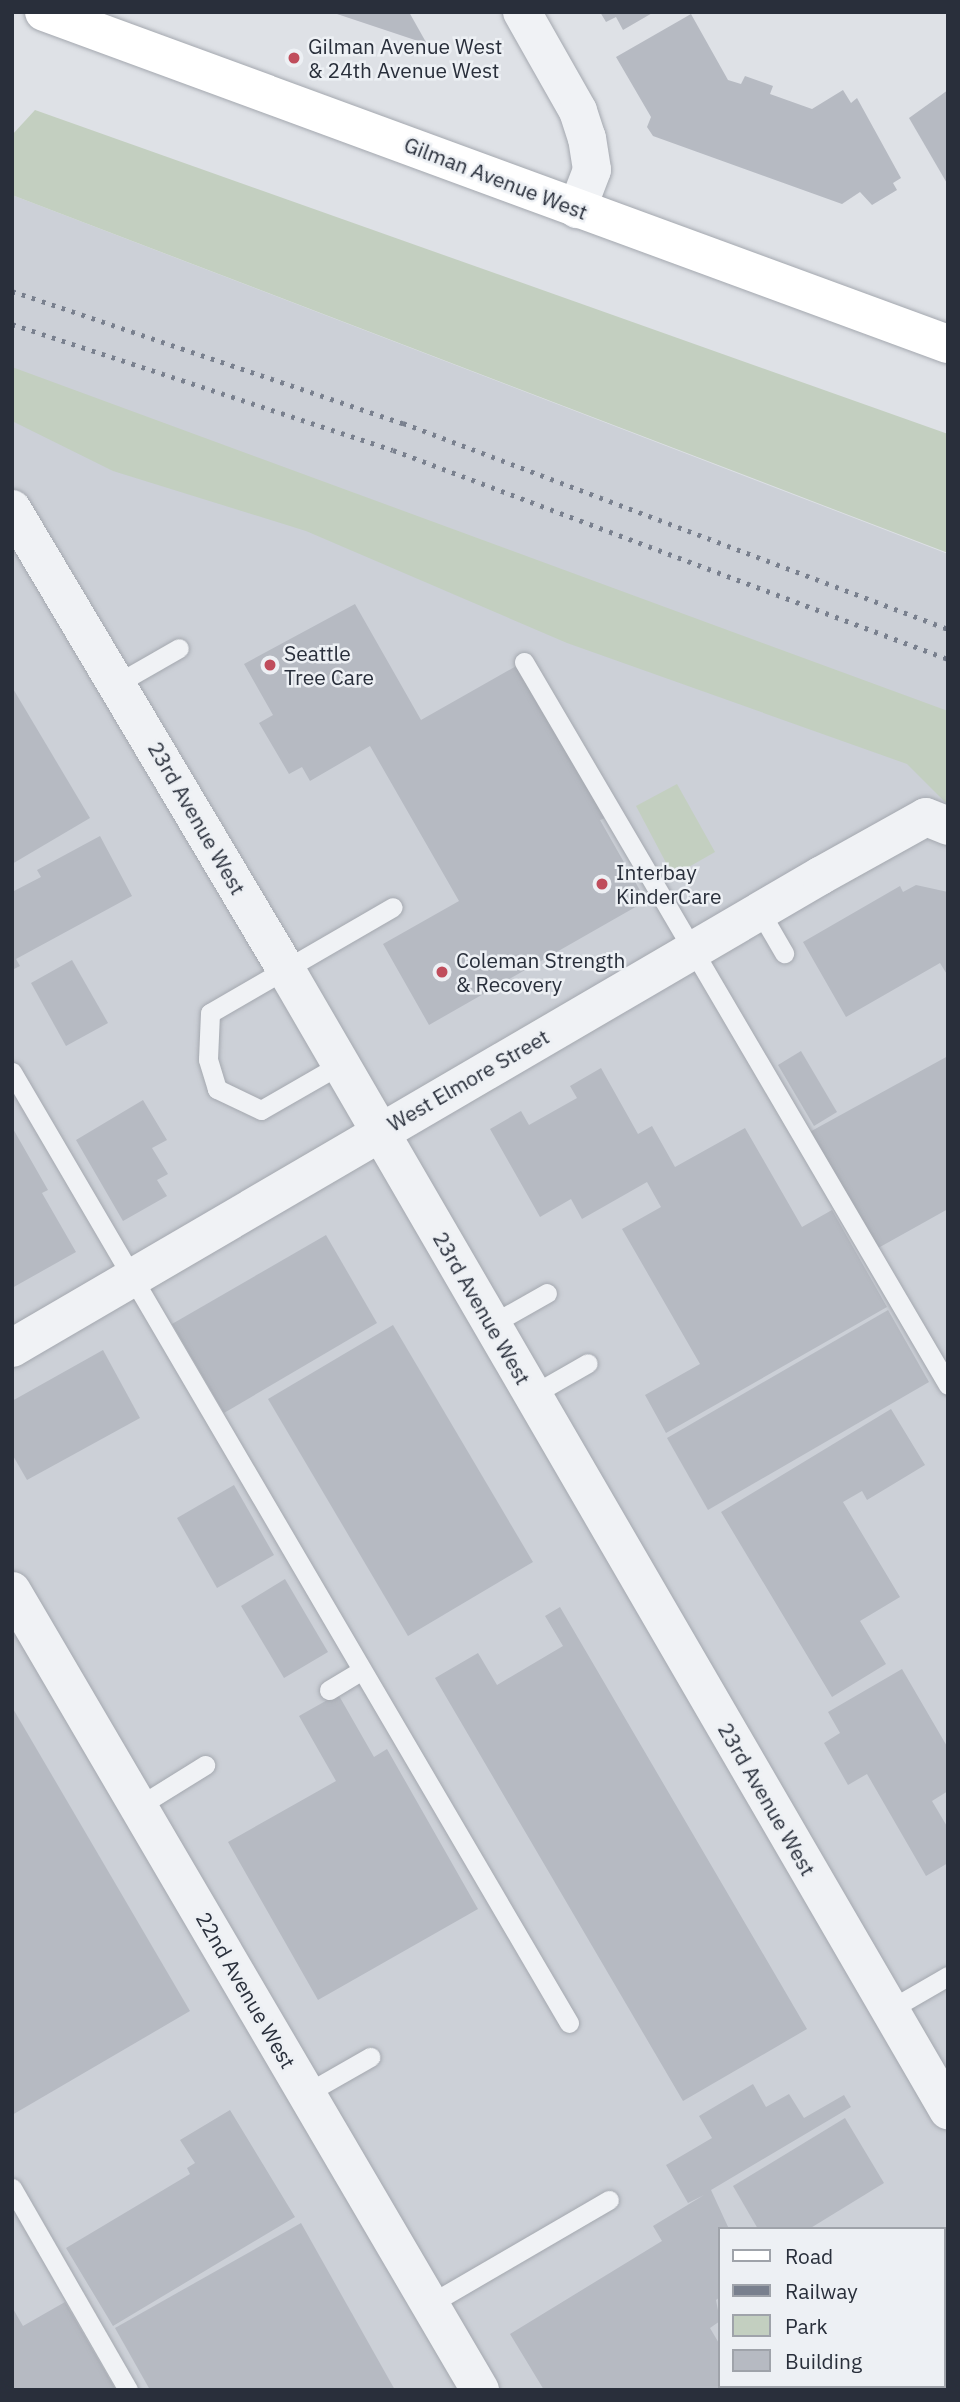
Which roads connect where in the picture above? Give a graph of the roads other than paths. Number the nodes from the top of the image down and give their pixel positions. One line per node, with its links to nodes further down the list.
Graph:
1 (44, 12): 3 (main road, Gilman Avenue West)
2 (522, 12): 3 (street)
3 (577, 209): 4 (main road, Gilman Avenue West)
4 (948, 344)
5 (12, 509): 8 (street, 23rd Avenue West)
6 (180, 648): 8 (lane)
7 (524, 662): 12 (lane)
8 (118, 683): 14 (street, 23rd Avenue West)
9 (937, 821): 11 (street, West Elmore Street)
10 (393, 907): 14 (lane)
11 (759, 911): 12 (street, West Elmore Street); 13 (lane)
12 (692, 948): 17 (street, West Elmore Street); 23 (lane)
13 (784, 953)
14 (285, 968): 15 (street, 23rd Avenue West); 15 (lane)
15 (341, 1064): 17 (street, 23rd Avenue West)
16 (12, 1072): 18 (lane)
17 (379, 1131): 18 (street, West Elmore Street); 20 (street, 23rd Avenue West)
18 (131, 1279): 21 (street, West Elmore Street); 26 (lane)
19 (547, 1293): 20 (lane)
20 (492, 1324): 24 (street, 23rd Avenue West)
21 (12, 1348)
22 (588, 1363): 24 (lane)
23 (948, 1385)
24 (532, 1395): 31 (street, 23rd Avenue West)
25 (12, 1591): 29 (street, 22nd Avenue West)
26 (361, 1671): 27 (lane); 32 (lane)
27 (329, 1690)
28 (205, 1765): 29 (lane)
29 (139, 1806): 34 (street, 22nd Avenue West)
30 (948, 1976): 31 (lane)
31 (890, 2010): 35 (street, 23rd Avenue West)
32 (569, 2023)
33 (370, 2057): 34 (lane)
34 (307, 2093): 38 (street, 22nd Avenue West)
35 (948, 2110)
36 (12, 2188): 39 (lane)
37 (609, 2200): 38 (lane)
38 (430, 2304): 40 (street, 22nd Avenue West)
39 (128, 2390)
40 (480, 2390)

